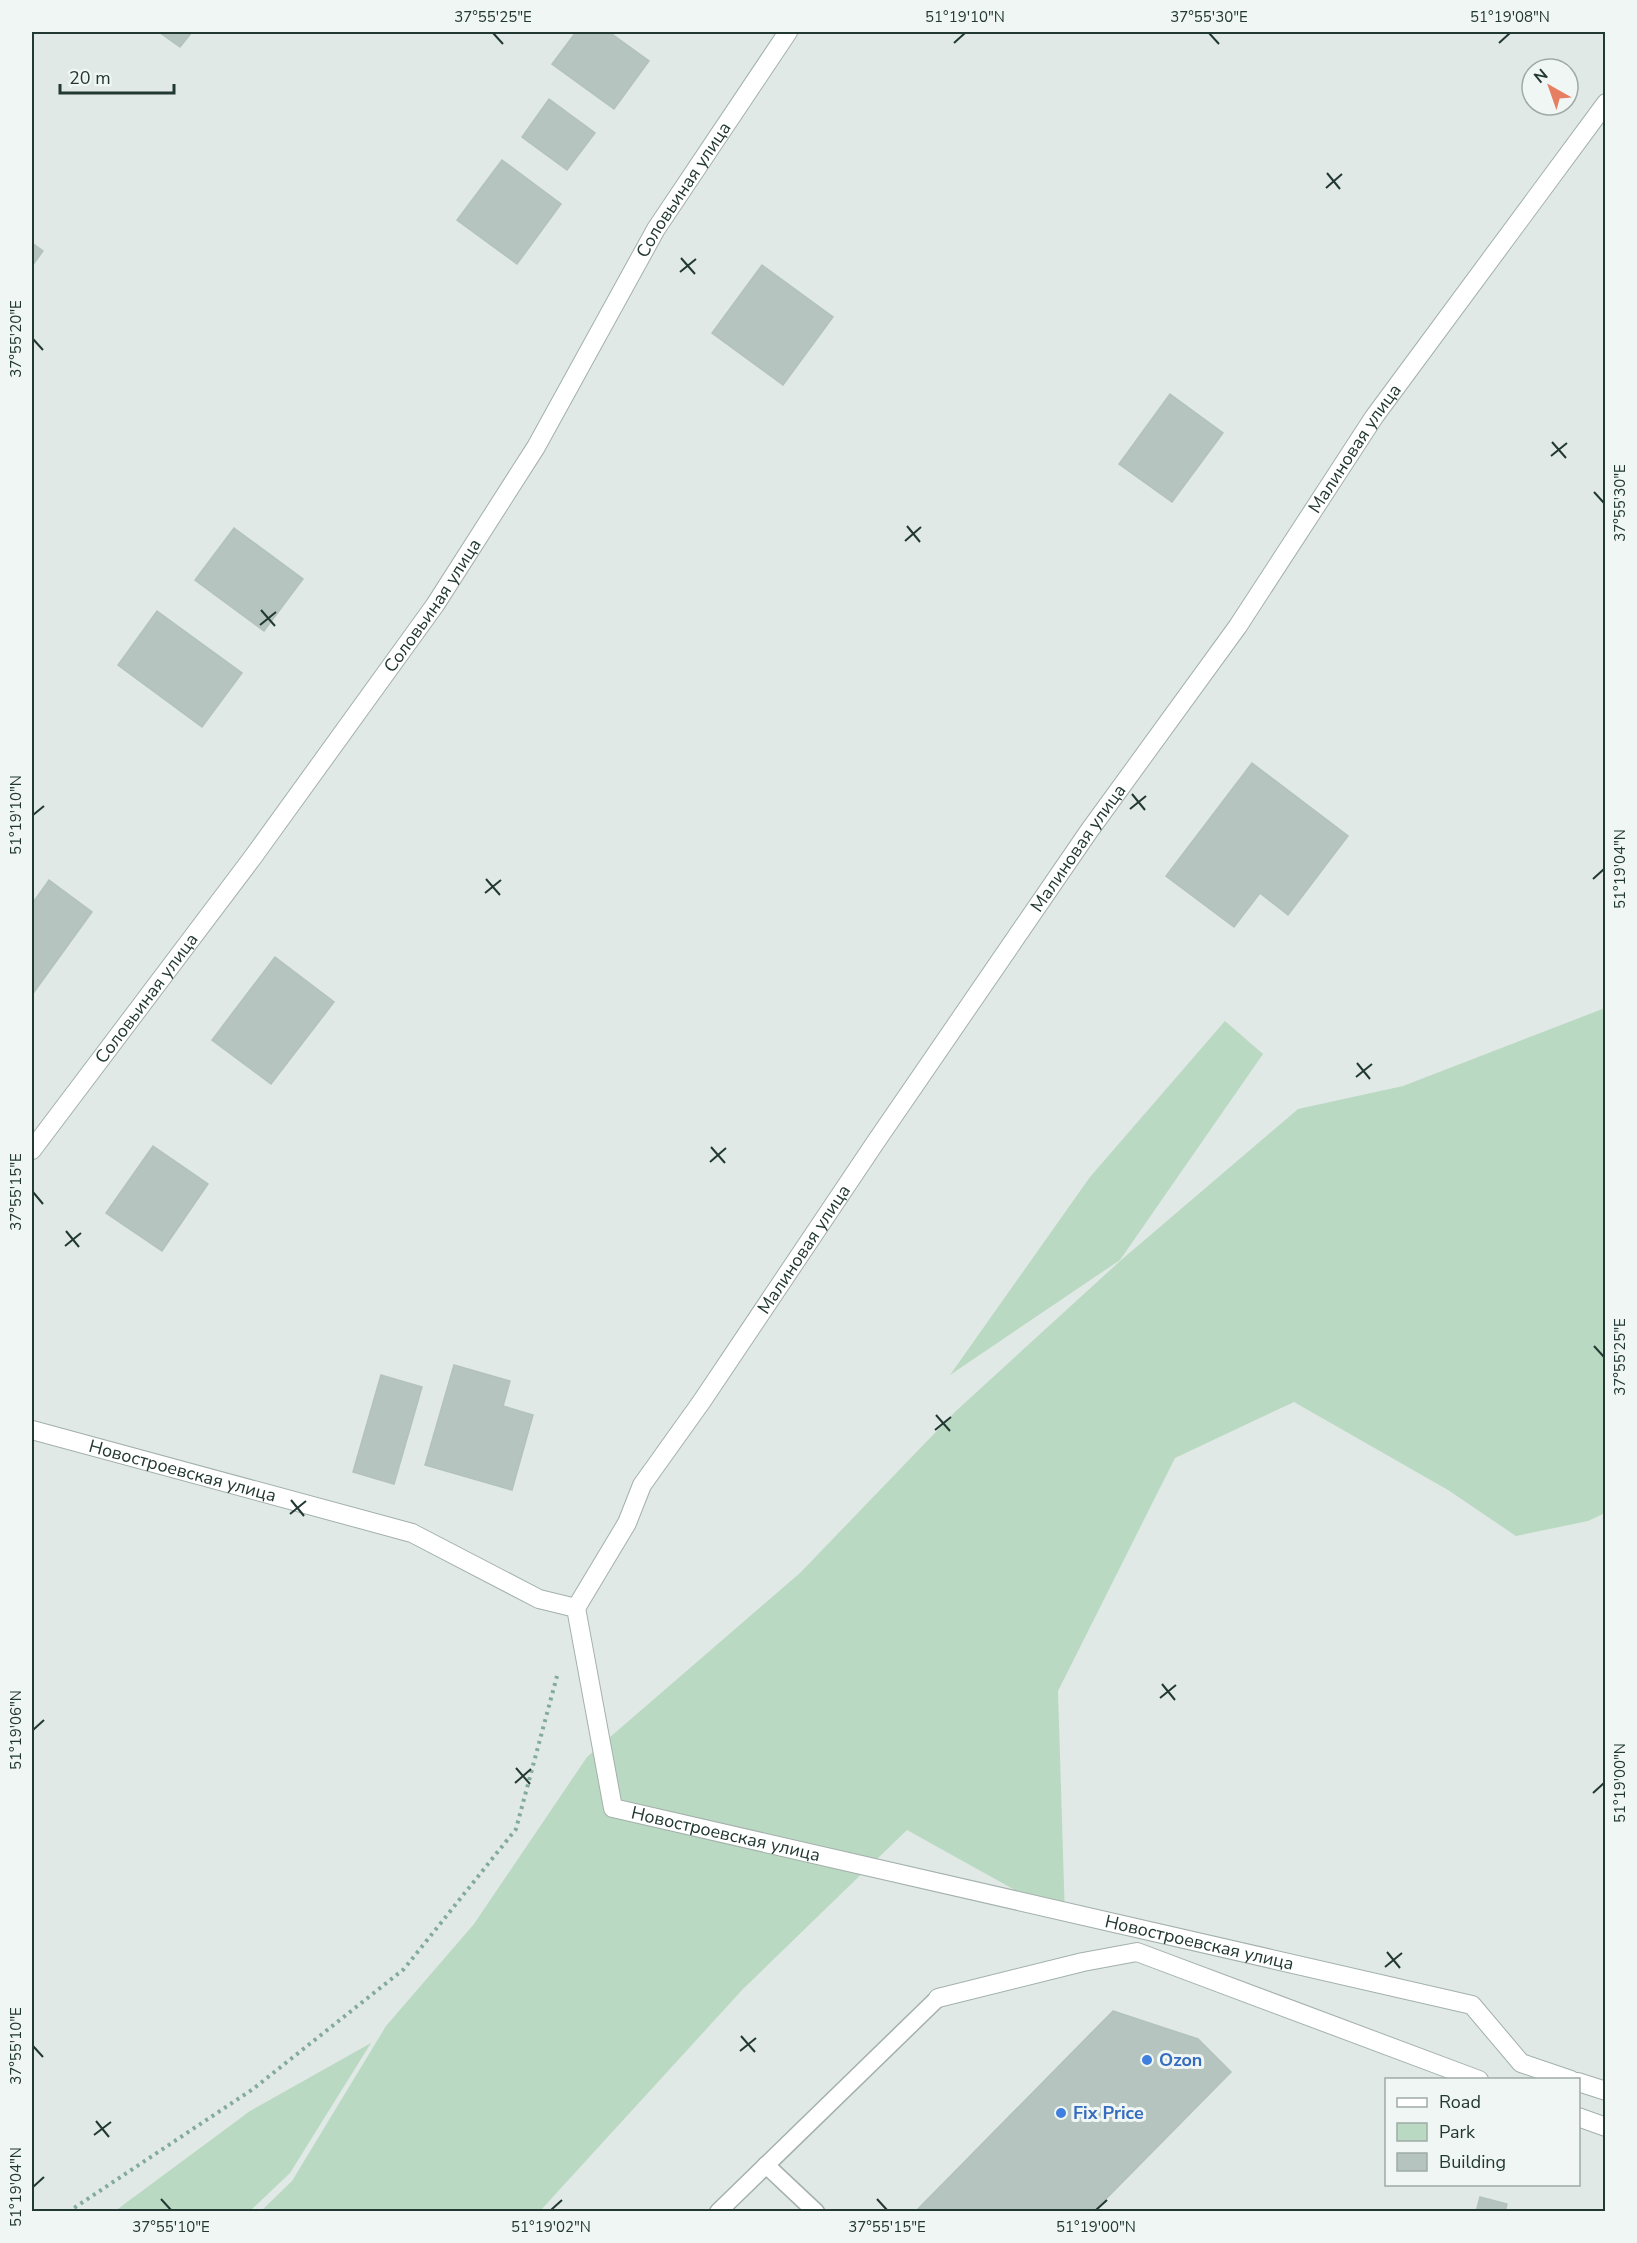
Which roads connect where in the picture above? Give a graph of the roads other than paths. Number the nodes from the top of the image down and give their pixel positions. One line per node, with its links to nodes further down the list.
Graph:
1 (788, 32): 3 (street, Соловьиная улица)
2 (1605, 103): 5 (street, Малиновая улица)
3 (32, 1150)
4 (32, 1430): 5 (street, Новостроевская улица)
5 (576, 1608): 8 (street, Новостроевская улица)
6 (938, 1998): 7 (street); 13 (lane)
7 (1476, 2078)
8 (1568, 2078)
9 (1580, 2083): 10 (street)
10 (1605, 2091)
11 (1580, 2118): 12 (street)
12 (1605, 2127)
13 (766, 2165): 14 (lane); 15 (lane)
14 (718, 2211)
15 (816, 2211)

